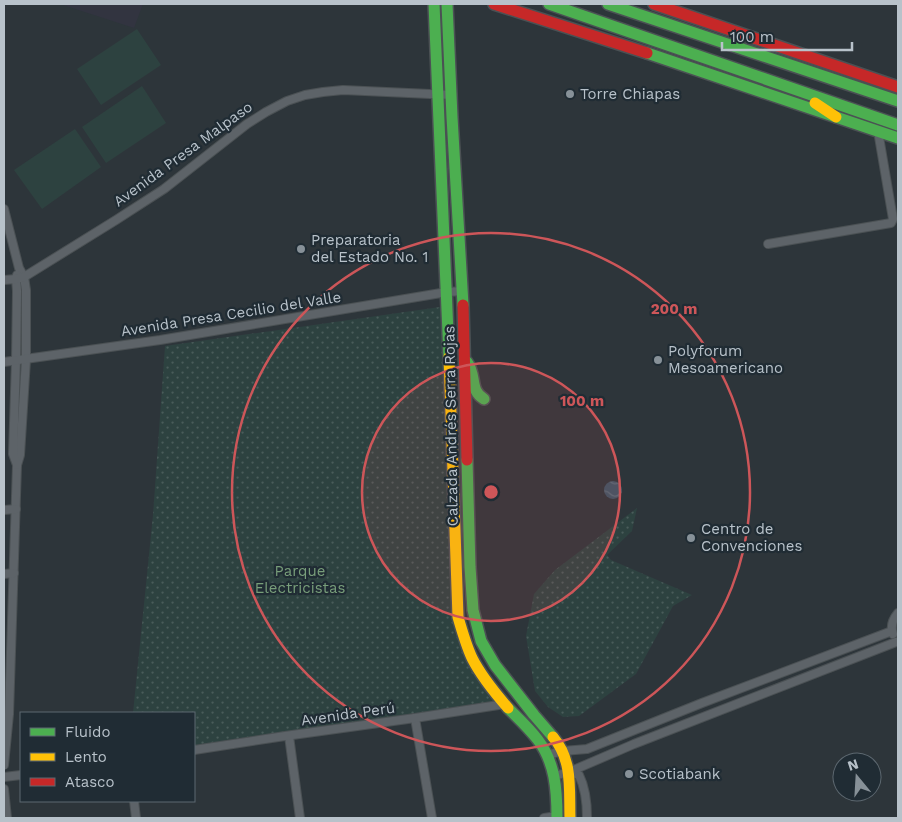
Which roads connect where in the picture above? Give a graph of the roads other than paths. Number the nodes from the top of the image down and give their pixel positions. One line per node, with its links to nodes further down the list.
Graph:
1 (457, 4): 7 (main road)
2 (494, 4): 13 (main road)
3 (549, 4): 9 (main road)
4 (611, 4): 12 (main road)
5 (654, 4): 8 (main road)
6 (432, 7): 10 (main road, Calzada Andrés Serra Rojas)
7 (447, 8): 11 (main road, Calzada Andrés Serra Rojas)
8 (898, 87)
9 (790, 88): 13 (main road); 14 (main road)
10 (437, 95): 11 (street, Avenida Presa Malpaso); 19 (street, Avenida Presa Malpaso); 22 (main road, Calzada Andrés Serra Rojas)
11 (452, 95): 21 (main road, Calzada Andrés Serra Rojas)
12 (898, 101)
13 (836, 117): 15 (main road)
14 (898, 125)
15 (878, 131): 16 (main road); 18 (street)
16 (898, 138)
17 (4, 209): 19 (street)
18 (768, 244)
19 (20, 278): 20 (street, Avenida Presa Malpaso); 24 (street); 25 (street)
20 (4, 280)
21 (463, 291): 22 (street, Avenida Presa Cecilio del Valle); 23 (main road, Calzada Andrés Serra Rojas)
22 (447, 292): 25 (street, Avenida Presa Cecilio del Valle); 40 (main road, Calzada Andrés Serra Rojas)
23 (465, 359): 27 (main road); 45 (main road, Calzada Andrés Serra Rojas)
24 (16, 360): 25 (street, Avenida Presa Cecilio del Valle); 26 (street, Avenida Presa Cecilio del Valle); 29 (street)
25 (26, 360): 29 (street)
26 (4, 362)
27 (484, 399)
28 (4, 443): 29 (street)
29 (17, 443): 31 (street)
30 (4, 455): 31 (street)
31 (17, 455): 32 (street)
32 (16, 509): 33 (street); 34 (street)
33 (4, 510)
34 (14, 573): 35 (street); 38 (street)
35 (4, 574)
36 (898, 613): 37 (street)
37 (892, 631): 39 (street); 45 (street)
38 (8, 639): 41 (street)
39 (897, 643): 48 (street)
40 (506, 704): 42 (street, Avenida Perú); 46 (main road, Calzada Andrés Serra Rojas)
41 (6, 714): 47 (street)
42 (415, 718): 43 (street, Avenida Perú); 58 (street)
43 (289, 736): 44 (street, Avenida Perú); 57 (street)
44 (195, 750)
45 (563, 751): 46 (street); 48 (main road, Calzada Andrés Serra Rojas)
46 (547, 755): 50 (main road, Calzada Andrés Serra Rojas)
47 (4, 765)
48 (569, 772): 50 (street); 60 (main road, Calzada Andrés Serra Rojas); 61 (street)
49 (20, 775): 51 (street)
50 (554, 776): 54 (main road, Calzada Andrés Serra Rojas)
51 (4, 778)
52 (4, 789): 55 (street)
53 (134, 802): 56 (street)
54 (557, 817): 59 (street)
55 (7, 818)
56 (136, 818)
57 (300, 818)
58 (432, 818)
59 (544, 818)
60 (570, 818)
61 (587, 818)

